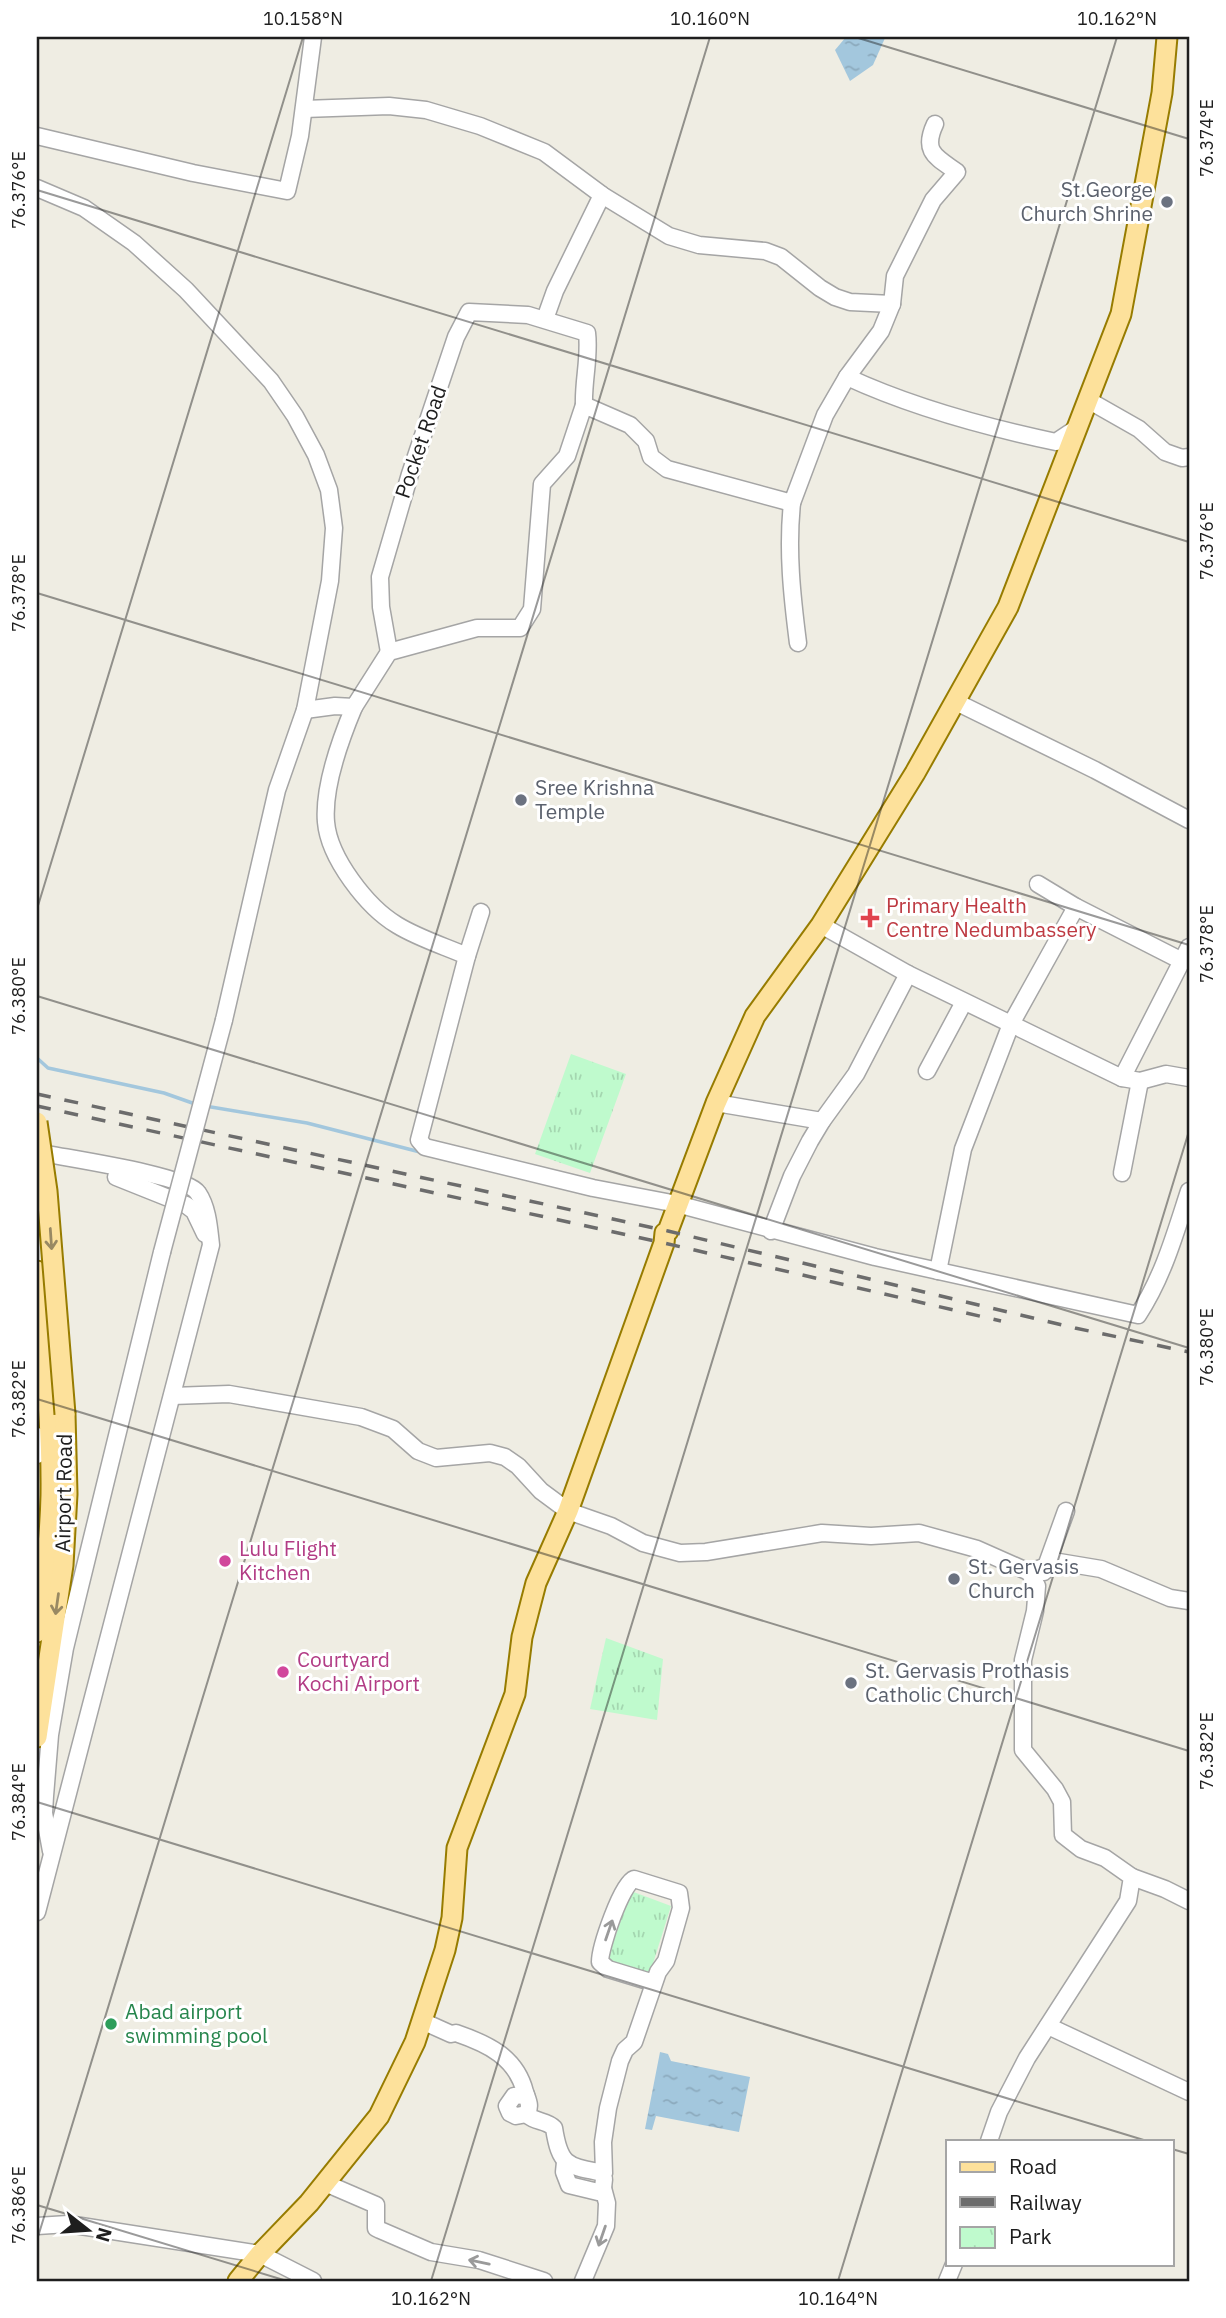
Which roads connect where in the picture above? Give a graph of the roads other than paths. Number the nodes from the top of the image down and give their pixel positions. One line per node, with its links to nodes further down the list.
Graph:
1 (313, 37): 3 (street)
2 (1167, 37): 11 (main road)
3 (304, 109): 5 (street); 7 (street)
4 (935, 124): 8 (street)
5 (37, 136)
6 (37, 188): 20 (street)
7 (602, 195): 8 (street); 9 (street)
8 (892, 304): 10 (street)
9 (545, 319): 12 (street, Pocket Road); 17 (street, Pocket Road)
10 (847, 377): 13 (street); 15 (street)
11 (1088, 400): 13 (main road); 14 (street)
12 (584, 405): 15 (street); 17 (street)
13 (1077, 428): 18 (main road)
14 (1189, 457)
15 (792, 503): 16 (street)
16 (798, 643)
17 (389, 652): 19 (street)
18 (956, 702): 21 (street); 25 (main road)
19 (354, 707): 20 (street); 27 (street)
20 (304, 710): 59 (street, bridge)
21 (1189, 820)
22 (1038, 884): 23 (street)
23 (1076, 907): 26 (street); 30 (street)
24 (481, 912): 27 (street)
25 (821, 925): 28 (street); 35 (main road)
26 (1186, 954): 32 (street)
27 (467, 956): 43 (street)
28 (908, 974): 29 (street); 36 (street)
29 (964, 1002): 30 (street); 31 (street)
30 (1011, 1024): 32 (street); 48 (street)
31 (927, 1071)
32 (1122, 1078): 34 (street)
33 (1189, 1078): 34 (street)
34 (1140, 1081): 40 (street)
35 (716, 1103): 36 (street); 43 (main road)
36 (822, 1121): 45 (street)
37 (37, 1122): 58 (main road, Airport Road, one-way to 58, bridge)
38 (37, 1152): 41 (street)
39 (37, 1167): 41 (street)
40 (1122, 1173)
41 (130, 1176): 46 (street); 46 (street)
42 (1189, 1190): 44 (street)
43 (677, 1204): 45 (street); 52 (main road)
44 (1184, 1224): 48 (street)
45 (771, 1231): 48 (street)
46 (211, 1245): 49 (street)
47 (37, 1271): 57 (main road, Airport Road)
48 (938, 1271)
49 (172, 1396): 52 (street); 59 (street)
50 (37, 1436): 51 (street)
51 (37, 1455)
52 (568, 1511): 55 (street); 64 (main road)
53 (1066, 1511): 54 (street)
54 (1047, 1566): 55 (street); 56 (street)
55 (1033, 1579): 60 (street)
56 (1189, 1601)
57 (37, 1632)
58 (37, 1737)
59 (52, 1857): 62 (street)
60 (1132, 1877): 61 (street); 65 (street)
61 (1189, 1901)
62 (37, 1912)
63 (654, 1983): 63 (street, one-way to 63); 68 (street)
64 (422, 2021): 68 (street); 69 (main road)
65 (1048, 2026): 66 (street); 67 (street)
66 (1189, 2092)
67 (989, 2140)
68 (604, 2181): 75 (street, one-way to 75)
69 (325, 2183): 71 (main road); 74 (street, one-way to 69)
70 (37, 2226): 71 (street)
71 (260, 2254): 72 (main road); 73 (street)
72 (238, 2281)
73 (313, 2281)
74 (544, 2281)
75 (583, 2281)

